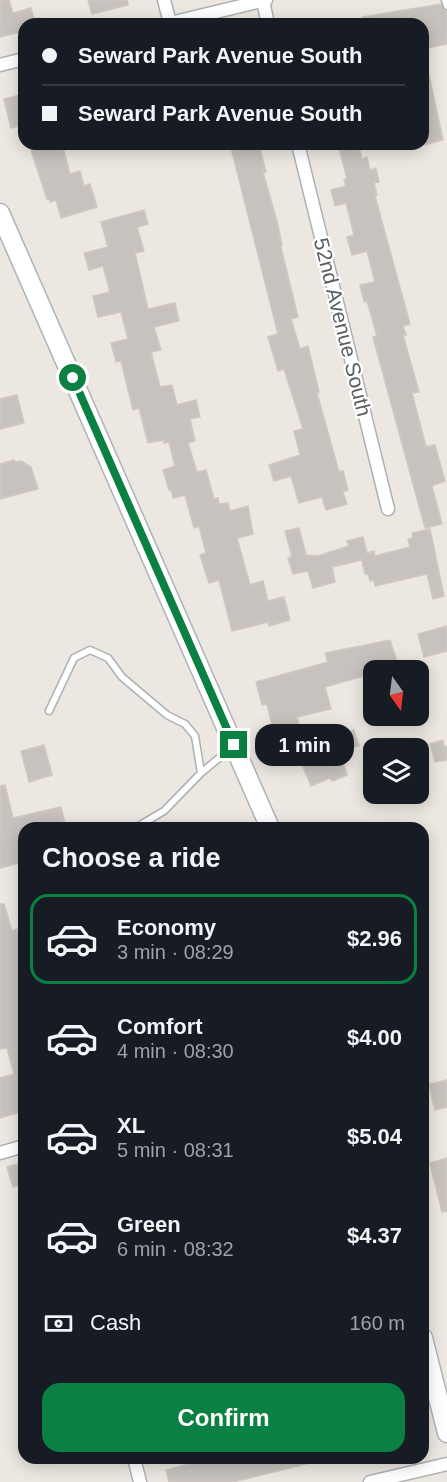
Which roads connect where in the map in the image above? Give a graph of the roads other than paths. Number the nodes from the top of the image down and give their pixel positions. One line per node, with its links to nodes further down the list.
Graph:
1 (164, 0): 5 (street)
2 (264, 0): 6 (street); 7 (street)
3 (445, 0): 4 (lane)
4 (447, 6)
5 (167, 18)
6 (192, 18)
7 (267, 18)
8 (18, 60): 9 (street)
9 (0, 65)
10 (299, 150): 12 (street, 52nd Avenue South)
11 (0, 213): 14 (main road)
12 (388, 510)
13 (49, 711): 15 (lane)
14 (234, 745): 15 (lane); 17 (main road)
15 (201, 773): 16 (lane)
16 (146, 822)
17 (267, 822)
18 (18, 1148): 19 (street)
19 (0, 1153)
20 (429, 1362): 21 (main road)
21 (447, 1433)
22 (136, 1464): 24 (street)
23 (447, 1464): 25 (street)
24 (141, 1482)
25 (370, 1482)

